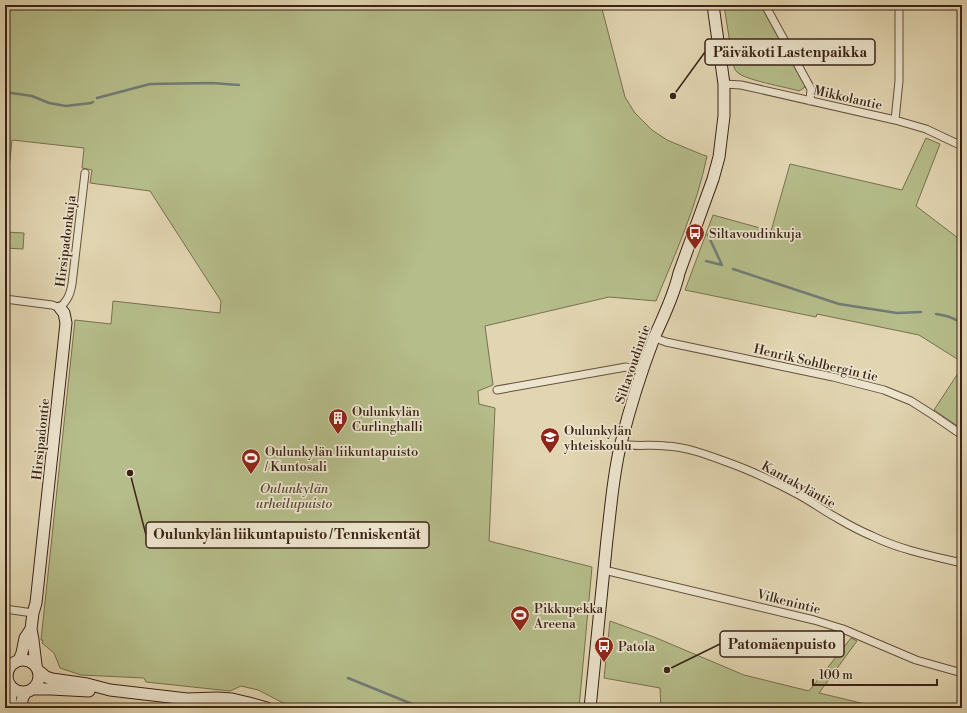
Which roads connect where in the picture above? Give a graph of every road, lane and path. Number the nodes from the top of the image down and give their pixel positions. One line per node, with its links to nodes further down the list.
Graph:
1 (713, 5): 4 (main road, Siltavoudintie)
2 (765, 5): 5 (street)
3 (899, 5): 6 (street)
4 (724, 84): 5 (street, Mikkolantie); 11 (main road, Siltavoudintie)
5 (810, 100): 6 (street, Mikkolantie)
6 (896, 120): 7 (street, Mikkolantie)
7 (962, 146)
8 (85, 173): 10 (street, Hirsipadonkuja)
9 (5, 299): 10 (street)
10 (60, 308): 19 (main road, Hirsipadontie)
11 (655, 338): 12 (main road, Siltavoudintie); 14 (street, Henrik Sohlbergin tie)
12 (642, 371): 13 (street); 15 (main road, Siltavoudintie)
13 (497, 390)
14 (962, 436)
15 (621, 444): 16 (street, Kantakyläntie); 17 (main road, Siltavoudintie)
16 (962, 563)
17 (604, 570): 23 (street, Vilkenintie); 32 (main road, Siltavoudintie)
18 (5, 609): 19 (street)
19 (33, 613): 20 (main road, Hirsipadontie)
20 (31, 629): 21 (main road, Hirsipadontie); 22 (main road, Hirsipadontie)
21 (11, 665): 22 (main road); 24 (main road)
22 (38, 669): 25 (main road); 26 (main road)
23 (962, 673)
24 (8, 683): 26 (main road); 28 (main road)
25 (110, 690): 26 (main road); 27 (main road)
26 (30, 691): 29 (main road)
27 (187, 699): 30 (main road); 31 (main road)
28 (10, 708)
29 (20, 708)
30 (218, 708)
31 (267, 708)
32 (590, 708)

